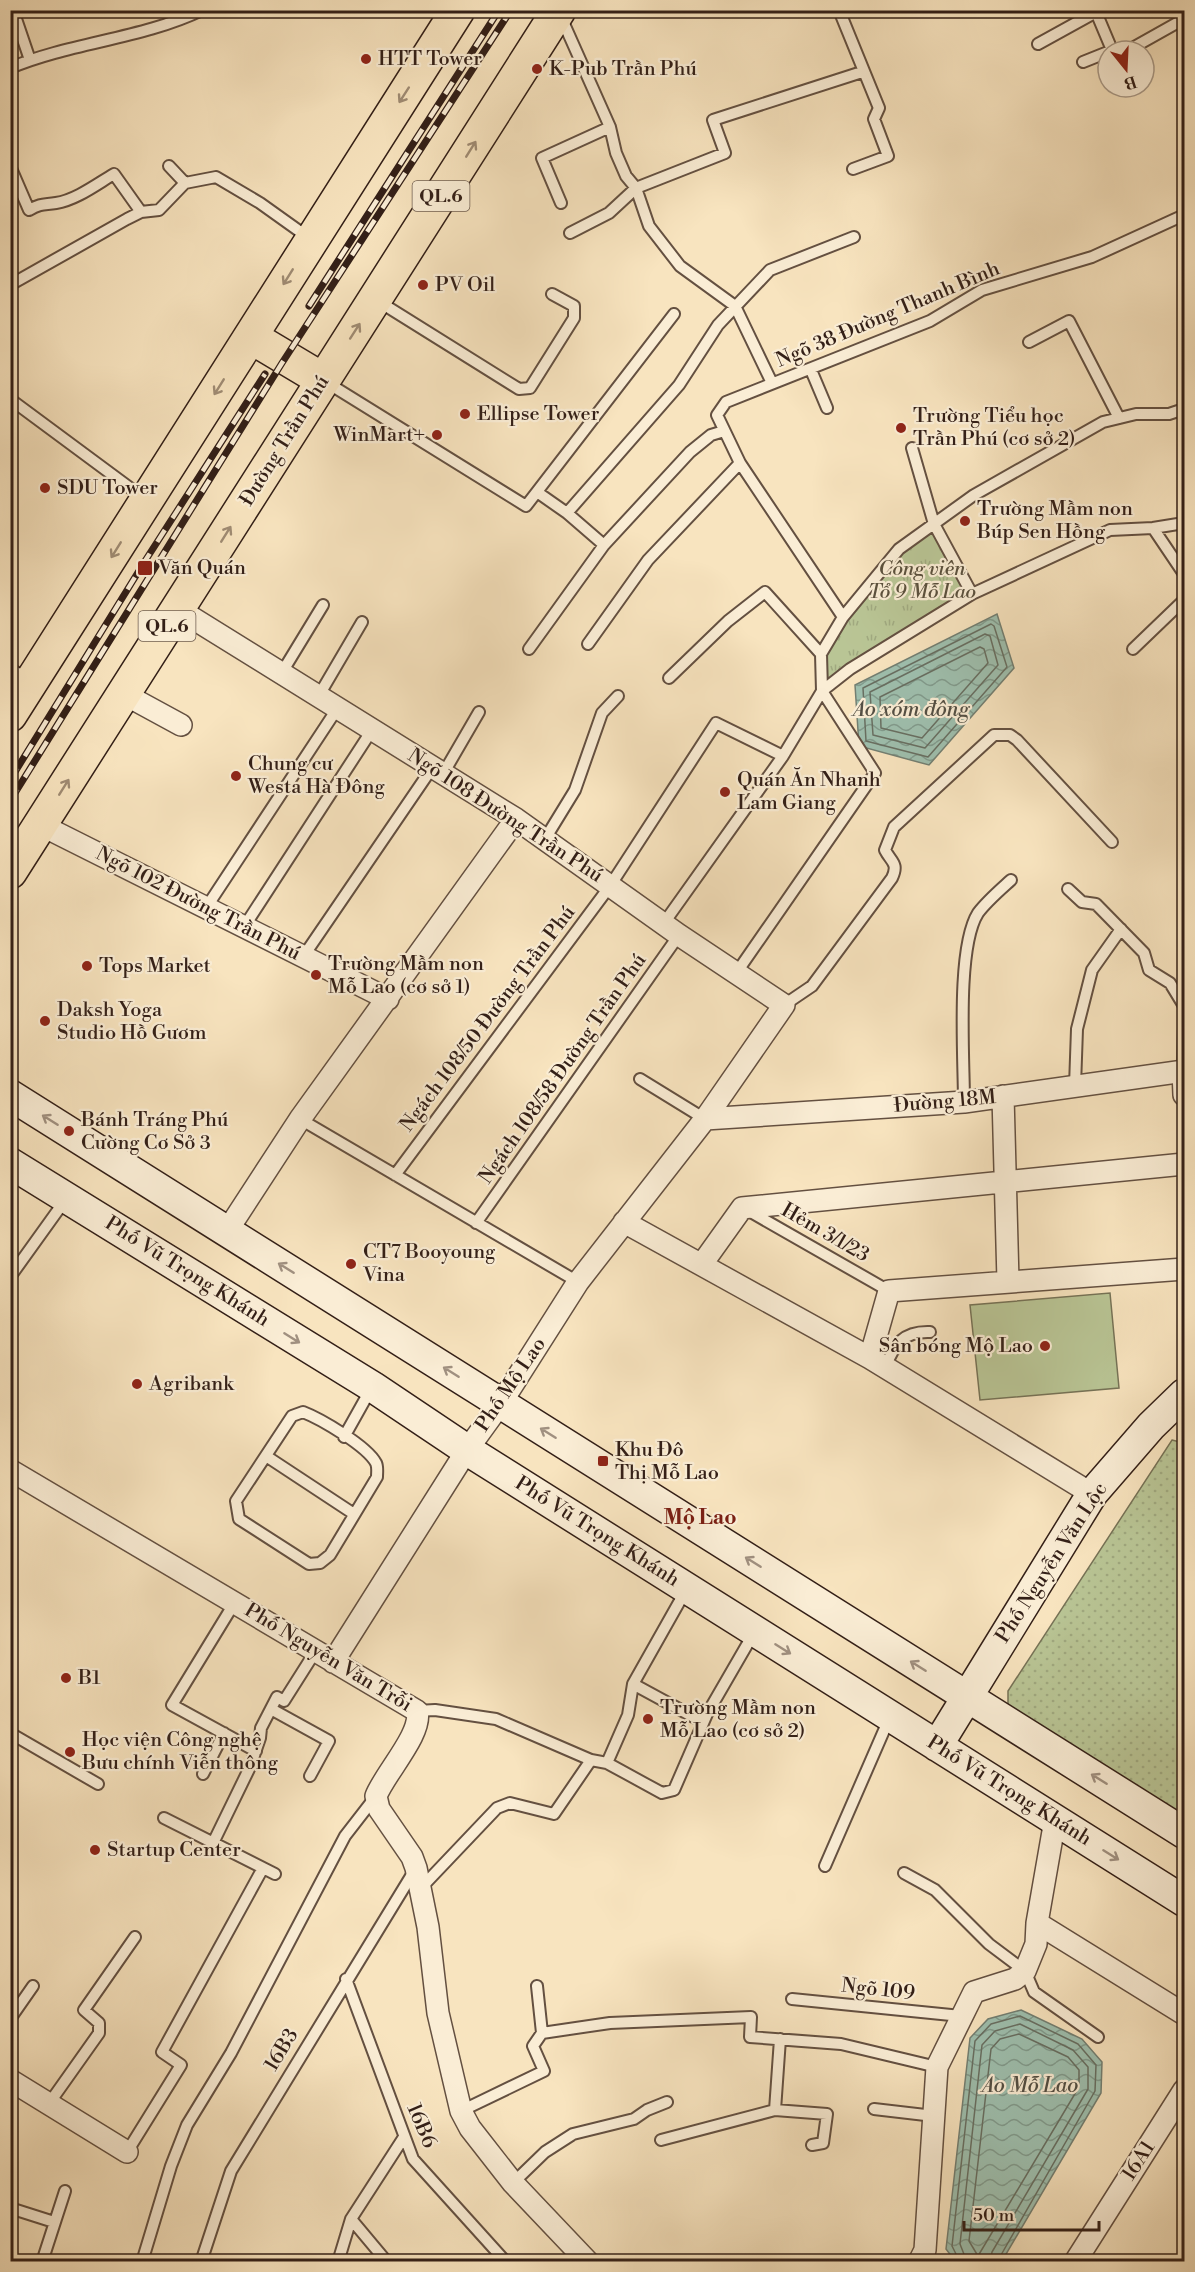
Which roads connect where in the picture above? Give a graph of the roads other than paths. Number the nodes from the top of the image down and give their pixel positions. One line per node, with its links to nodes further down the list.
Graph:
1 (14, 10): 11 (lane)
2 (202, 10): 11 (lane)
3 (458, 10): 26 (highway, one-way to 26)
4 (839, 10): 14 (lane)
5 (559, 11): 15 (lane); 29 (highway, Đường Trần Phú / QL.6, one-way to 5)
6 (1185, 19): 8 (lane)
7 (1106, 39): 9 (lane)
8 (1153, 39)
9 (1038, 44)
10 (1096, 57): 12 (lane)
11 (30, 60): 13 (lane)
12 (1083, 62)
13 (10, 68)
14 (862, 72): 18 (lane); 20 (lane)
15 (610, 127): 20 (lane); 21 (lane)
16 (10, 166): 22 (lane)
17 (169, 166): 19 (lane)
18 (853, 169)
19 (185, 183): 22 (lane); 26 (lane)
20 (636, 188): 24 (lane); 30 (lane)
21 (561, 203)
22 (141, 213): 27 (lane)
23 (1185, 215): 34 (lane, Ngõ 38 Đường Thanh Bình)
24 (570, 232)
25 (854, 237): 30 (lane)
26 (312, 239): 32 (highway, one-way to 32)
27 (10, 285)
28 (552, 294): 29 (lane)
29 (375, 299): 35 (highway, Đường Trần Phú / QL.6, one-way to 29)
30 (735, 306): 36 (lane); 46 (lane)
31 (674, 314): 44 (lane)
32 (251, 337): 35 (highway); 45 (highway, one-way to 45)
33 (1029, 342): 40 (lane)
34 (811, 370): 36 (lane, Ngõ 38 Đường Thanh Bình); 38 (lane)
35 (323, 381): 44 (lane); 55 (highway, Đường Trần Phú / QL.6, one-way to 35)
36 (772, 383): 41 (lane, Ngõ 38 Đường Thanh Bình)
37 (10, 399): 45 (lane)
38 (827, 408)
39 (1185, 409): 40 (lane)
40 (1119, 418): 48 (lane)
41 (724, 430): 43 (lane); 50 (lane)
42 (912, 448): 48 (lane)
43 (740, 463): 56 (lane); 58 (lane)
44 (537, 492): 46 (lane)
45 (147, 500): 63 (highway, one-way to 63)
46 (567, 513): 50 (lane)
47 (1185, 523): 49 (lane)
48 (934, 524): 52 (lane); 56 (lane)
49 (1153, 528): 51 (lane); 52 (lane)
50 (604, 545): 59 (lane)
51 (1185, 573)
52 (972, 594): 65 (lane)
53 (1185, 600): 60 (lane)
54 (323, 605): 62 (lane)
55 (178, 609): 62 (street, Ngõ 108 Đường Trần Phú); 66 (highway, Đường Trần Phú / QL.6)
56 (843, 617): 61 (lane)
57 (362, 622): 68 (lane)
58 (588, 644)
59 (529, 649)
60 (1133, 649)
61 (821, 654): 64 (lane); 65 (lane)
62 (281, 674): 68 (street, Ngõ 108 Đường Trần Phú)
63 (21, 675): 71 (highway)
64 (669, 678)
65 (822, 691): 74 (lane, Ngách 108/58 Đường Trần Phú); 89 (lane)
66 (124, 694): 72 (street); 77 (highway, Đường Trần Phú / QL.6, one-way to 66)
67 (618, 696): 78 (lane)
68 (318, 697): 69 (street, Ngõ 108 Đường Trần Phú)
69 (337, 709): 73 (street, Ngõ 108 Đường Trần Phú); 84 (lane)
70 (479, 712): 75 (lane)
71 (10, 715)
72 (181, 725)
73 (372, 730): 75 (street, Ngõ 108 Đường Trần Phú); 85 (lane)
74 (783, 756): 82 (lane, Ngách 108/50 Đường Trần Phú); 86 (lane, Ngách 108/58 Đường Trần Phú)
75 (438, 771): 76 (street, Ngõ 108 Đường Trần Phú); 88 (lane)
76 (516, 819): 78 (street, Ngõ 108 Đường Trần Phú); 90 (street)
77 (41, 825): 80 (highway, Đường Trần Phú / QL.6); 84 (street, Ngõ 102 Đường Trần Phú)
78 (545, 839): 82 (street, Ngõ 108 Đường Trần Phú)
79 (1112, 842): 91 (lane)
80 (10, 872)
81 (1011, 880): 100 (lane)
82 (610, 886): 86 (street, Ngõ 108 Đường Trần Phú); 105 (lane, Ngách 108/50 Đường Trần Phú)
83 (1068, 890): 87 (lane)
84 (206, 908): 85 (street, Ngõ 102 Đường Trần Phú)
85 (244, 927): 88 (street, Ngõ 102 Đường Trần Phú)
86 (672, 929): 89 (street, Ngõ 108 Đường Trần Phú); 110 (lane, Ngách 108/58 Đường Trần Phú)
87 (1121, 929): 92 (lane); 96 (lane)
88 (303, 957): 90 (street, Ngõ 102 Đường Trần Phú)
89 (736, 972): 91 (street, Ngõ 108 Đường Trần Phú)
90 (388, 999): 101 (street)
91 (784, 1005): 102 (street, Phố Mộ Lao)
92 (1185, 1006)
93 (1185, 1027): 94 (lane)
94 (1184, 1071): 96 (street, Đường 18M); 98 (street)
95 (640, 1079): 102 (lane)
96 (1074, 1086): 99 (street, Đường 18M)
97 (10, 1095): 111 (main road, one-way to 97)
98 (1185, 1095)
99 (1003, 1096): 100 (street, Đường 18M); 106 (street)
100 (963, 1102): 102 (street, Đường 18M)
101 (300, 1119): 105 (lane); 111 (street)
102 (705, 1119): 109 (street, Phố Mộ Lao)
103 (10, 1163): 107 (main road, Phố Vũ Trọng Khánh)
104 (1185, 1164): 106 (street)
105 (394, 1174): 110 (lane)
106 (1005, 1181): 108 (street); 115 (street)
107 (66, 1198): 114 (lane); 120 (main road, Phố Vũ Trọng Khánh, one-way to 120)
108 (742, 1208): 112 (street); 117 (lane, Hẻm 3/1/23)
109 (624, 1222): 112 (street); 116 (street, Phố Mộ Lao)
110 (476, 1223): 116 (lane)
111 (227, 1231): 122 (main road, one-way to 111)
112 (702, 1264): 119 (street)
113 (1185, 1269): 115 (street)
114 (10, 1277)
115 (1008, 1281): 117 (street)
116 (578, 1282): 122 (street, Phố Mộ Lao)
117 (889, 1291): 119 (street)
118 (930, 1332): 119 (lane)
119 (877, 1363): 127 (street)
120 (373, 1387): 123 (lane); 124 (main road, Phố Vũ Trọng Khánh)
121 (1185, 1394): 127 (main road, Phố Nguyễn Văn Lộc)
122 (501, 1403): 124 (street, Phố Mộ Lao); 134 (main road, one-way to 122)
123 (344, 1437): 125 (lane); 128 (lane)
124 (467, 1450): 129 (main road, Phố Vũ Trọng Khánh); 132 (street, Phố Mộ Lao)
125 (266, 1456): 128 (lane); 128 (lane)
126 (10, 1470): 130 (street, Phố Nguyễn Văn Trỗi)
127 (1092, 1494): 134 (main road, Phố Nguyễn Văn Lộc)
128 (354, 1514)
129 (687, 1589): 131 (main road, Phố Vũ Trọng Khánh); 133 (lane)
130 (235, 1602): 132 (street, Phố Nguyễn Văn Trỗi); 140 (lane)
131 (755, 1631): 137 (main road, Phố Vũ Trọng Khánh, one-way to 137); 138 (lane)
132 (324, 1657): 135 (lane); 136 (street, Phố Nguyễn Văn Trỗi)
133 (633, 1684): 138 (lane); 144 (lane)
134 (968, 1697): 141 (main road, Phố Nguyễn Văn Lộc); 151 (main road, one-way to 134)
135 (271, 1709): 142 (lane); 146 (lane)
136 (417, 1711): 143 (lane); 148 (street, Phố Nguyễn Văn Trỗi)
137 (890, 1716): 141 (main road, Phố Vũ Trọng Khánh); 153 (lane)
138 (703, 1722): 144 (lane)
139 (10, 1733): 147 (lane)
140 (224, 1733): 142 (lane); 145 (lane)
141 (937, 1746): 150 (main road, Phố Vũ Trọng Khánh)
142 (256, 1751): 152 (lane)
143 (591, 1760): 144 (lane); 158 (lane)
144 (607, 1763)
145 (203, 1774)
146 (310, 1776)
147 (98, 1784)
148 (376, 1796): 155 (street); 193 (lane)
149 (164, 1818): 152 (lane)
150 (1054, 1820): 159 (main road, Phố Vũ Trọng Khánh, one-way to 159); 160 (street)
151 (1185, 1833)
152 (214, 1841): 154 (lane)
153 (825, 1866)
154 (263, 1868): 157 (lane); 185 (lane)
155 (416, 1868): 158 (street); 163 (lane, 16B3)
156 (904, 1873): 162 (lane)
157 (275, 1874)
158 (420, 1890): 180 (street)
159 (1185, 1901)
160 (1037, 1923): 162 (street); 167 (street)
161 (135, 1936): 177 (lane)
162 (1025, 1971): 168 (street); 171 (lane)
163 (346, 1979): 182 (lane, 16B6); 194 (lane, 16B3)
164 (33, 1986): 169 (lane)
165 (537, 1986): 170 (lane)
166 (792, 2000): 168 (lane, Ngõ 109)
167 (1185, 2014)
168 (961, 2016): 173 (street)
169 (10, 2019)
170 (542, 2033): 172 (lane); 180 (lane)
171 (1098, 2037)
172 (780, 2039): 173 (lane); 179 (lane)
173 (937, 2067): 181 (street)
174 (10, 2080): 177 (street)
175 (1185, 2090): 199 (street, 16A1)
176 (667, 2102): 186 (lane)
177 (48, 2105): 185 (street)
178 (874, 2109): 181 (lane)
179 (775, 2110): 183 (lane); 184 (lane)
180 (461, 2111): 186 (street)
181 (934, 2116): 191 (street)
182 (404, 2137): 189 (lane); 197 (lane, 16B6)
183 (661, 2140)
184 (812, 2145)
185 (127, 2152)
186 (513, 2183): 198 (street)
187 (65, 2191): 190 (lane)
188 (10, 2208): 190 (lane)
189 (351, 2219): 195 (lane); 196 (lane)
190 (54, 2222): 192 (lane)
191 (921, 2261)
192 (42, 2262)
193 (142, 2262)
194 (201, 2262)
195 (338, 2262)
196 (387, 2262)
197 (506, 2262)
198 (588, 2262)
199 (1075, 2262)

